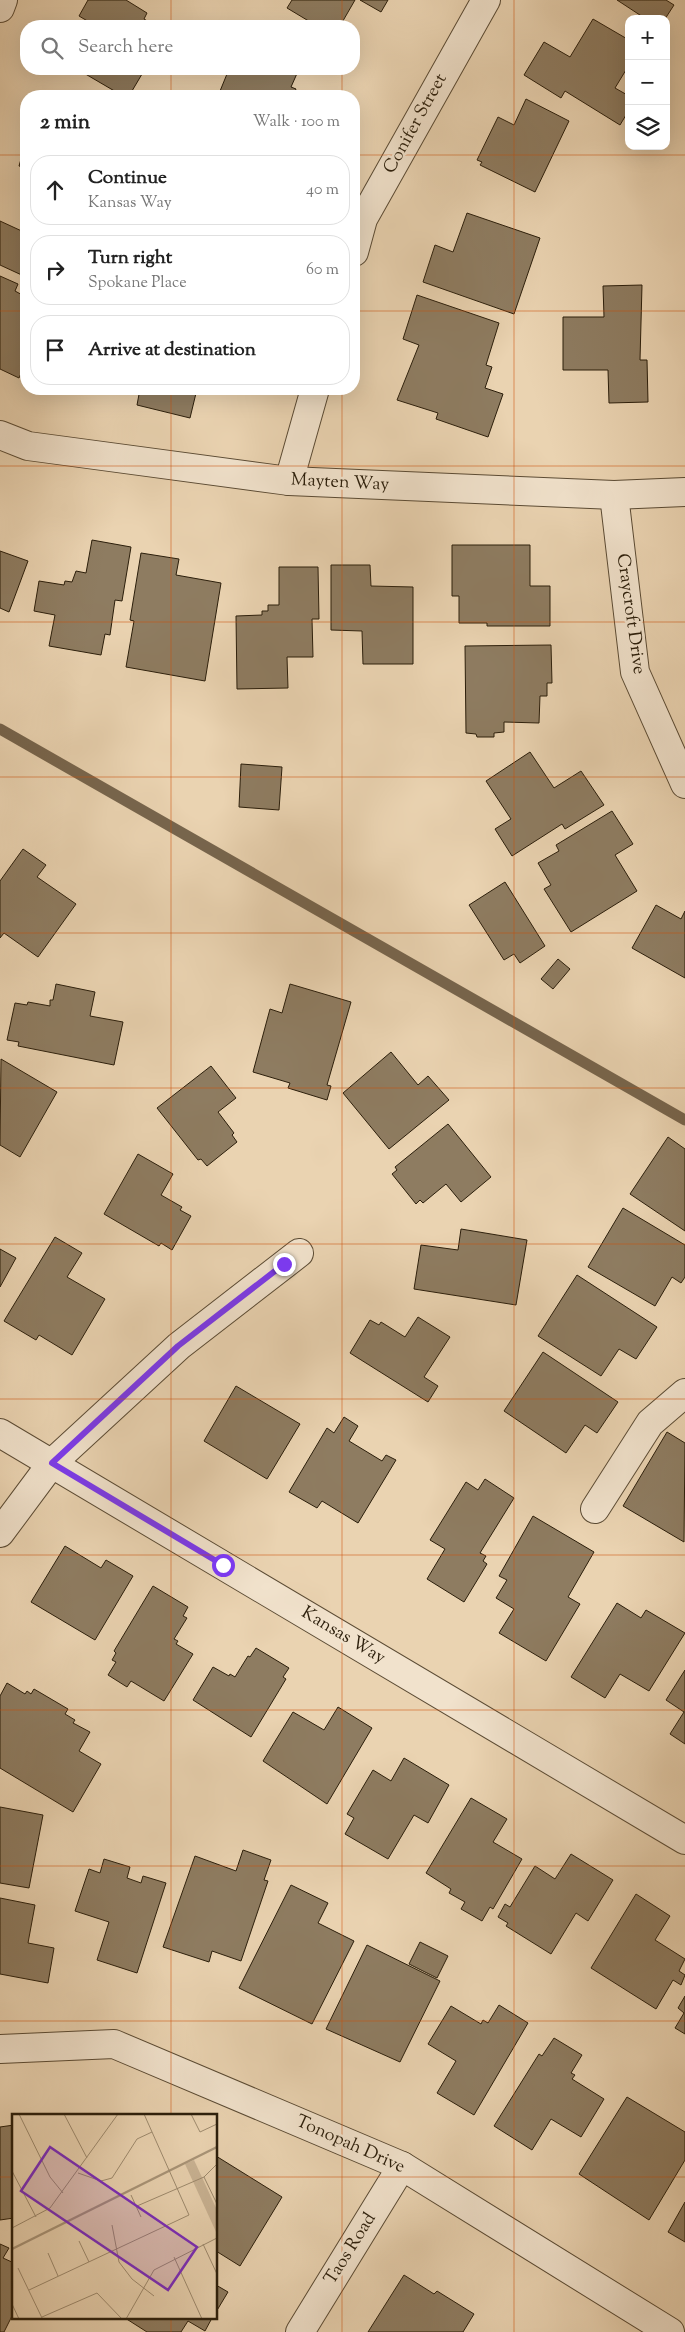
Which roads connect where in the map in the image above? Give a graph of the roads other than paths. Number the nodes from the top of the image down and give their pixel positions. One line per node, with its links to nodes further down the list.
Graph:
1 (3, 0): 3 (street)
2 (486, 0): 4 (street, Conifer Street)
3 (0, 8)
4 (360, 230)
5 (313, 395): 7 (street)
6 (0, 435): 7 (street, Mayten Way)
7 (289, 481): 9 (street, Mayten Way)
8 (685, 492): 9 (street, Mayten Way)
9 (614, 495): 10 (street, Craycroft Drive)
10 (685, 784)
11 (299, 1253): 14 (street)
12 (685, 1393): 15 (street)
13 (0, 1433): 14 (street, Kansas Way)
14 (52, 1463): 16 (street); 17 (street, Kansas Way)
15 (595, 1508)
16 (0, 1533)
17 (685, 1840)
18 (0, 2049): 19 (street, Tonopah Drive)
19 (402, 2166): 20 (street, Taos Road); 21 (street, Tonopah Drive)
20 (300, 2332)
21 (670, 2332)

